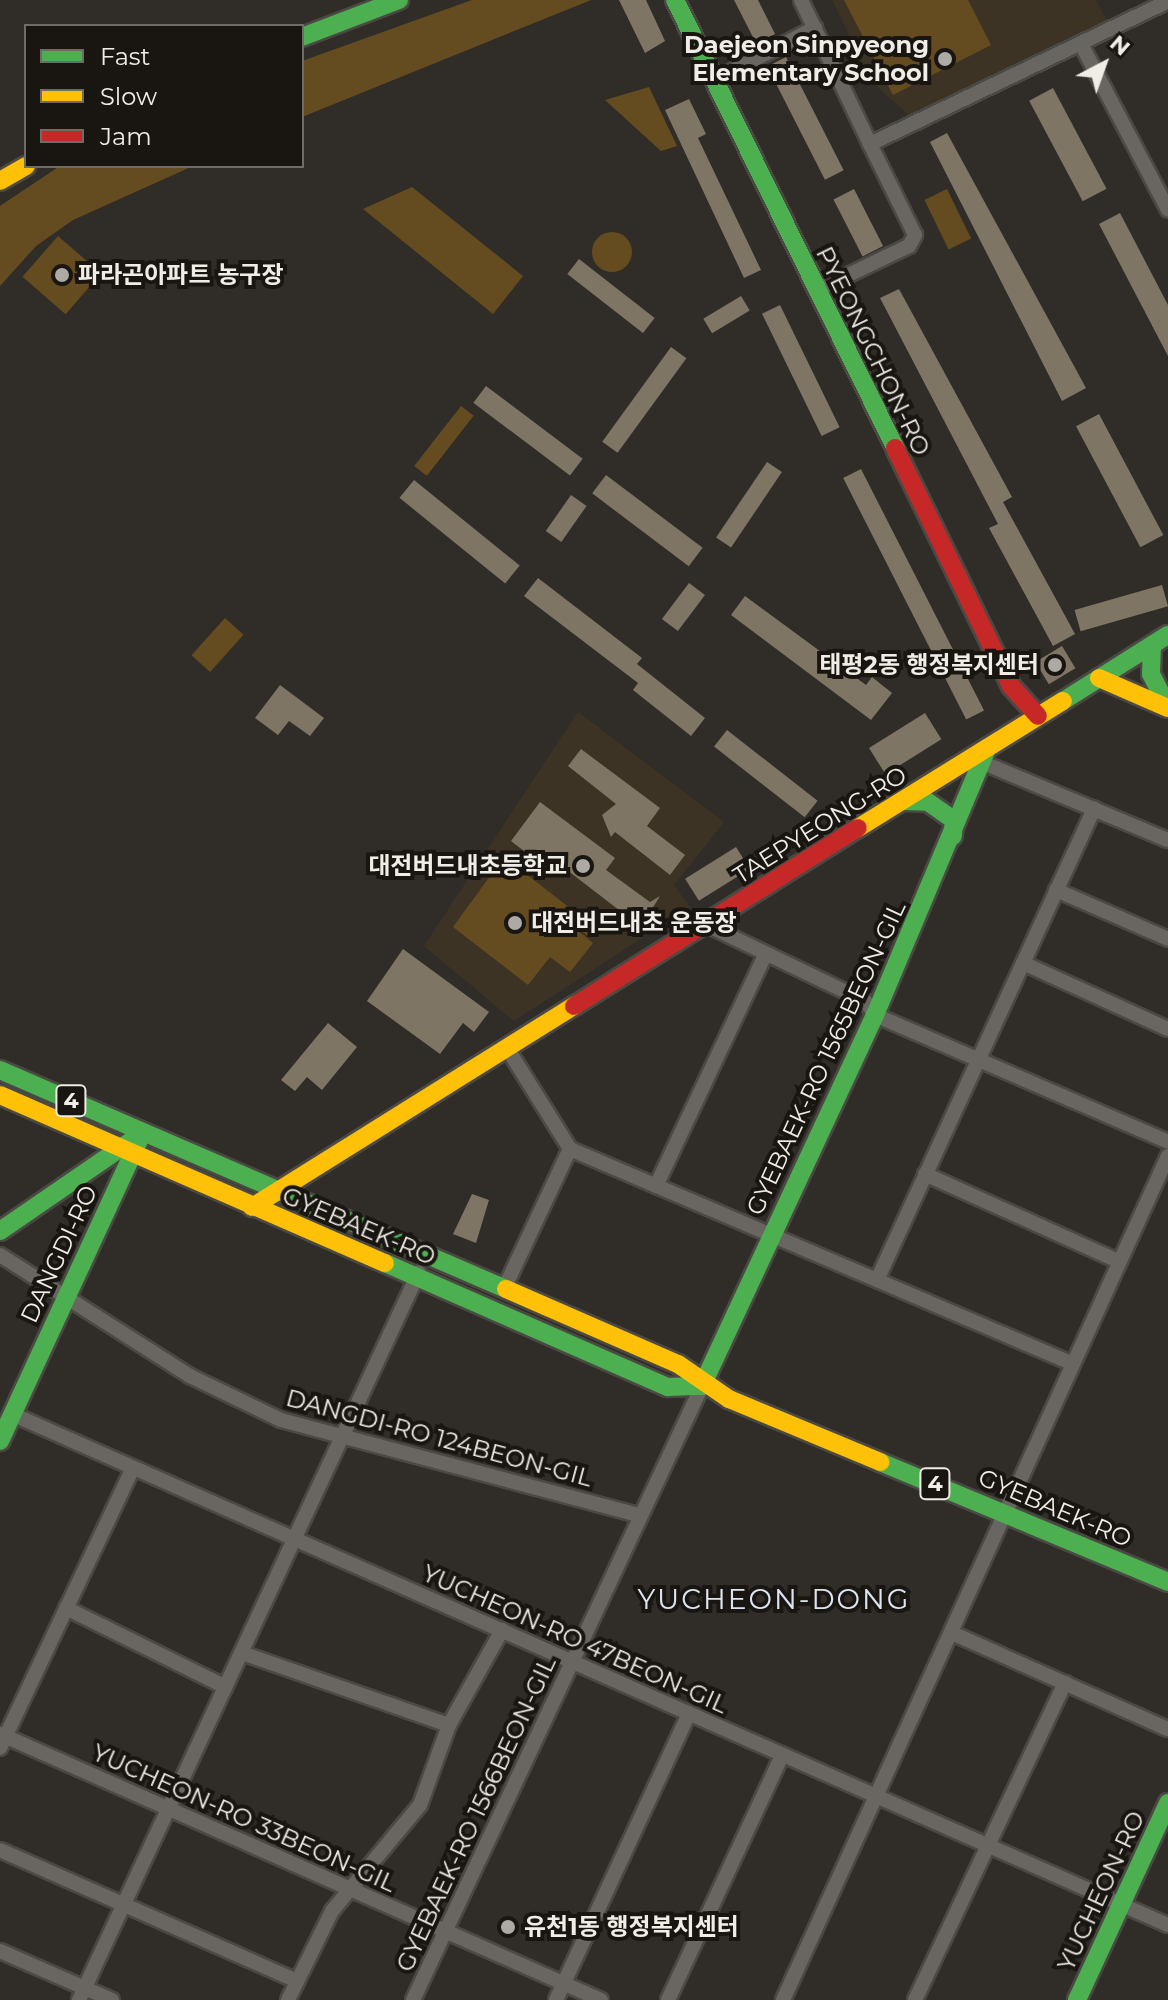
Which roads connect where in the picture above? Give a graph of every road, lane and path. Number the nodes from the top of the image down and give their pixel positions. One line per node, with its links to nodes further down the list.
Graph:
1 (399, 0): 6 (main road)
2 (675, 0): 8 (main road, PYEONGCHON-RO)
3 (801, 0): 5 (street)
4 (1168, 1): 7 (street)
5 (815, 28): 8 (street); 9 (street)
6 (304, 36)
7 (1081, 44): 9 (street); 12 (street)
8 (715, 80): 13 (main road, PYEONGCHON-RO)
9 (870, 144): 13 (street)
10 (24, 167): 11 (main road)
11 (0, 181)
12 (1168, 210)
13 (817, 290): 17 (main road, PYEONGCHON-RO)
14 (1160, 640): 15 (main road, TAEPYEONG-RO); 16 (main road)
15 (1099, 678): 16 (main road); 17 (main road, TAEPYEONG-RO)
16 (1168, 708)
17 (1038, 716): 18 (main road, TAEPYEONG-RO)
18 (986, 756): 19 (main road, TAEPYEONG-RO); 20 (street); 21 (main road, GYEBAEK-RO 1565BEON-GIL)
19 (903, 801): 21 (main road); 24 (main road, TAEPYEONG-RO)
20 (1094, 809): 22 (street); 23 (street)
21 (953, 836): 28 (main road, GYEBAEK-RO 1565BEON-GIL)
22 (1168, 840)
23 (1056, 890): 25 (street); 27 (street)
24 (705, 924): 26 (street); 30 (main road, TAEPYEONG-RO)
25 (1168, 939)
26 (765, 955): 28 (street); 40 (street)
27 (1023, 963): 29 (street); 31 (street)
28 (875, 1015): 31 (street); 44 (main road, GYEBAEK-RO 1565BEON-GIL)
29 (1168, 1029)
30 (507, 1048): 36 (street); 41 (main road, TAEPYEONG-RO)
31 (975, 1059): 35 (street); 39 (street)
32 (0, 1070): 34 (main road, GYEBAEK-RO / 4)
33 (0, 1095): 37 (main road, GYEBAEK-RO / 4)
34 (143, 1132): 37 (main road, DANGDI-RO); 41 (main road, GYEBAEK-RO / 4)
35 (1168, 1142)
36 (570, 1149): 40 (street); 50 (street)
37 (127, 1151): 42 (main road, GYEBAEK-RO / 4); 43 (main road); 51 (main road, DANGDI-RO)
38 (1168, 1156): 47 (street)
39 (925, 1174): 47 (street); 49 (street)
40 (656, 1186): 44 (street)
41 (282, 1189): 42 (main road, TAEPYEONG-RO); 45 (main road, GYEBAEK-RO / 4)
42 (252, 1207): 48 (main road, GYEBAEK-RO / 4)
43 (0, 1231)
44 (770, 1235): 49 (street); 53 (main road, GYEBAEK-RO 1565BEON-GIL)
45 (428, 1254): 48 (street); 50 (main road, GYEBAEK-RO / 4)
46 (0, 1255): 51 (street, DANGDI-RO 124BEON-GIL)
47 (1118, 1261): 52 (street)
48 (416, 1277): 53 (main road, GYEBAEK-RO / 4); 55 (street)
49 (877, 1280): 52 (street)
50 (504, 1289): 53 (main road, GYEBAEK-RO / 4)
51 (65, 1299): 54 (main road, DANGDI-RO); 55 (street, DANGDI-RO 124BEON-GIL)
52 (1071, 1363): 58 (street)
53 (702, 1386): 58 (main road, GYEBAEK-RO / 4); 59 (street, GYEBAEK-RO 1566BEON-GIL)
54 (12, 1414): 56 (main road, DANGDI-RO); 57 (street, YUCHEON-RO 47BEON-GIL)
55 (344, 1434): 59 (street, DANGDI-RO 124BEON-GIL); 60 (street)
56 (0, 1441)
57 (133, 1468): 60 (street, YUCHEON-RO 47BEON-GIL); 62 (street)
58 (1003, 1512): 61 (main road, GYEBAEK-RO / 4); 64 (street)
59 (639, 1515): 66 (street, GYEBAEK-RO 1566BEON-GIL)
60 (295, 1539): 63 (street, YUCHEON-RO 47BEON-GIL); 65 (street)
61 (1168, 1582)
62 (66, 1608): 68 (street); 72 (street)
63 (502, 1630): 66 (street, YUCHEON-RO 47BEON-GIL); 70 (street)
64 (952, 1633): 67 (street); 74 (street)
65 (242, 1653): 68 (street); 70 (street)
66 (571, 1661): 69 (street, YUCHEON-RO 47BEON-GIL); 83 (street, GYEBAEK-RO 1566BEON-GIL)
67 (1065, 1683): 71 (street); 77 (street)
68 (226, 1687): 76 (street)
69 (689, 1713): 73 (street, YUCHEON-RO 47BEON-GIL); 86 (street)
70 (449, 1725): 79 (street)
71 (1168, 1729)
72 (2, 1740): 76 (street, YUCHEON-RO 33BEON-GIL)
73 (782, 1755): 74 (street, YUCHEON-RO 47BEON-GIL); 93 (street)
74 (880, 1798): 77 (street, YUCHEON-RO 47BEON-GIL); 94 (street)
75 (1168, 1803): 80 (main road, YUCHEON-RO)
76 (169, 1809): 79 (street, YUCHEON-RO 33BEON-GIL); 81 (street)
77 (988, 1845): 80 (street, YUCHEON-RO 47BEON-GIL); 95 (street)
78 (0, 1850): 81 (street)
79 (349, 1889): 83 (street, YUCHEON-RO 33BEON-GIL); 85 (street)
80 (1121, 1904): 82 (street, YUCHEON-RO 47BEON-GIL); 96 (main road, YUCHEON-RO)
81 (124, 1905): 85 (street); 87 (street)
82 (1168, 1925)
83 (445, 1931): 86 (street, YUCHEON-RO 33BEON-GIL); 90 (street, GYEBAEK-RO 1566BEON-GIL)
84 (0, 1951): 87 (street)
85 (297, 1981): 89 (street)
86 (564, 1983): 91 (street); 92 (street, YUCHEON-RO 33BEON-GIL)
87 (82, 1994): 88 (street)
88 (112, 2000)
89 (288, 2000)
90 (413, 2000)
91 (556, 2000)
92 (601, 2000)
93 (668, 2000)
94 (783, 2000)
95 (915, 2000)
96 (1077, 2000)

